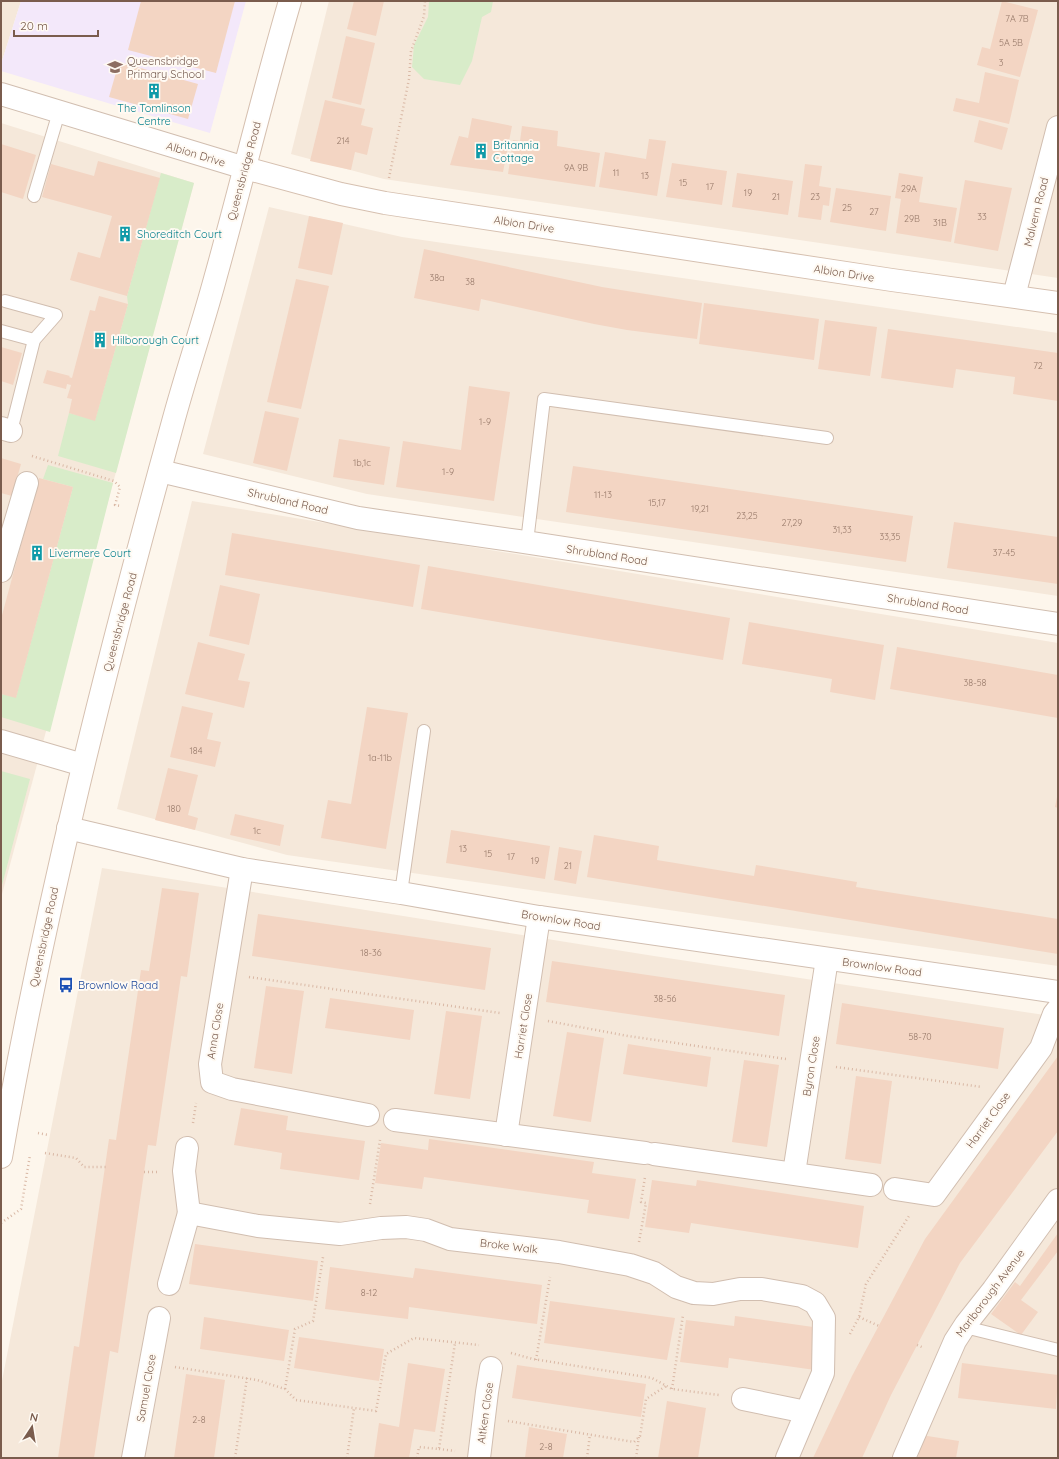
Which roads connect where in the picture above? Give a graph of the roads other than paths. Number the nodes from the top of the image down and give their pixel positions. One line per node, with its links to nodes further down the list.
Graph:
1 (290, 1): 5 (street, Queensbridge Road)
2 (1, 94): 3 (street, Albion Drive)
3 (59, 112): 5 (street, Albion Drive); 6 (lane)
4 (1058, 127): 7 (street, Malvern Road)
5 (245, 168): 7 (street, Albion Drive); 14 (street, Queensbridge Road)
6 (34, 196)
7 (1014, 296): 9 (street, Albion Drive)
8 (5, 301): 11 (lane)
9 (1058, 303)
10 (1, 330): 11 (lane)
11 (34, 340): 12 (lane)
12 (6, 429)
13 (827, 438): 16 (lane)
14 (160, 471): 16 (street, Shrubland Road); 21 (street, Queensbridge Road)
15 (27, 483): 17 (street)
16 (527, 542): 18 (street, Shrubland Road)
17 (1, 571)
18 (1058, 624)
19 (424, 730): 24 (lane)
20 (1, 741): 21 (street)
21 (83, 765): 22 (street, Queensbridge Road)
22 (68, 828): 23 (street, Brownlow Road); 33 (street, Queensbridge Road)
23 (242, 869): 24 (street, Brownlow Road); 29 (street, Anna Close)
24 (401, 893): 25 (street, Brownlow Road)
25 (539, 917): 26 (street, Brownlow Road); 31 (street, Harriet Close)
26 (827, 959): 27 (street, Brownlow Road); 34 (street, Byron Close)
27 (1058, 992)
28 (1058, 1009): 36 (street, Harriet Close)
29 (368, 1115)
30 (388, 1126): 31 (street)
31 (506, 1135): 34 (street)
32 (187, 1148): 38 (street)
33 (1, 1157)
34 (794, 1174): 35 (street)
35 (871, 1185)
36 (895, 1189)
37 (1058, 1200): 41 (street, Marlborough Avenue)
38 (189, 1213): 39 (street); 45 (street, Broke Walk)
39 (169, 1284)
40 (159, 1318): 46 (street, Samuel Close)
41 (966, 1324): 42 (lane); 49 (street, Marlborough Avenue)
42 (1058, 1350)
43 (491, 1368): 47 (street, Aitken Close)
44 (743, 1399): 45 (street)
45 (806, 1412): 48 (street)
46 (133, 1458)
47 (479, 1458)
48 (787, 1458)
49 (904, 1458)

